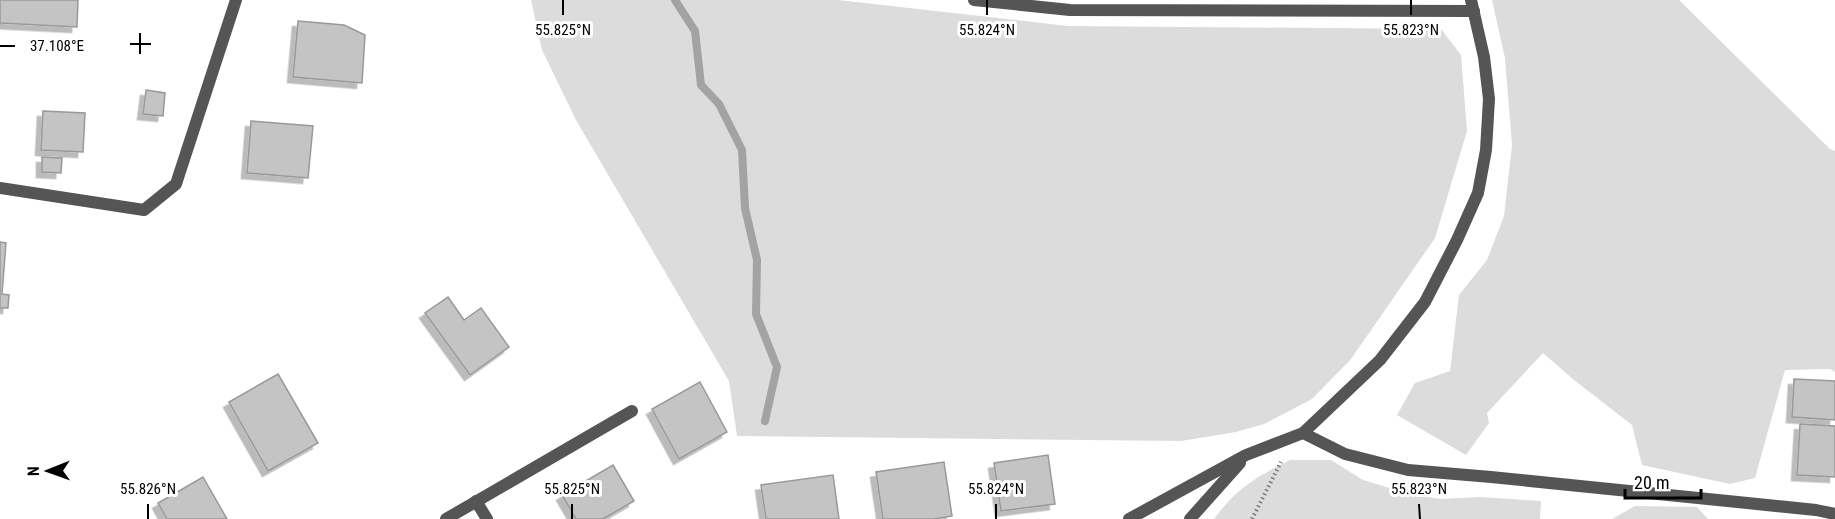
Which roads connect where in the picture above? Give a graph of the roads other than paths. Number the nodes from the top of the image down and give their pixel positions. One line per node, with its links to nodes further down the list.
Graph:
1 (236, 0): 4 (street)
2 (974, 0): 3 (street)
3 (1473, 6): 6 (street)
4 (0, 188)
5 (632, 411): 8 (street)
6 (1298, 435): 7 (street); 9 (street)
7 (1246, 455): 12 (street); 13 (street)
8 (477, 501): 10 (street); 11 (street)
9 (1835, 514)
10 (446, 519)
11 (487, 519)
12 (1129, 519)
13 (1190, 519)

